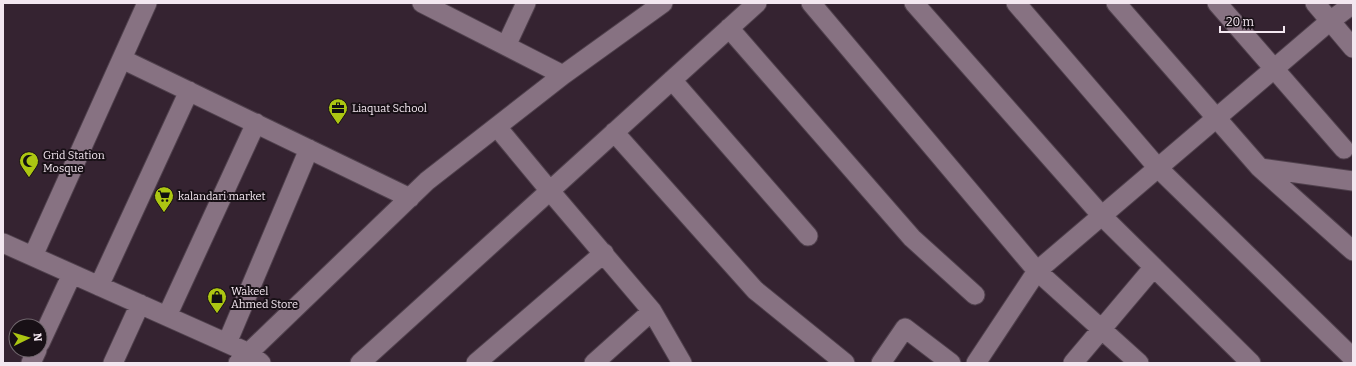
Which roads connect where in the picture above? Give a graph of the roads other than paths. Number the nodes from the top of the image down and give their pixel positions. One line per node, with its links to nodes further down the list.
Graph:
1 (147, 3): 18 (street)
2 (422, 3): 13 (street)
3 (526, 3): 16 (street)
4 (663, 3): 20 (street)
5 (757, 3): 15 (street)
6 (811, 3): 41 (street)
7 (914, 3): 34 (street)
8 (1016, 3): 29 (street)
9 (1116, 3): 23 (street)
10 (1217, 3): 19 (street)
11 (1315, 3): 14 (street)
12 (1353, 4): 14 (street)
13 (443, 8): 16 (street)
14 (1330, 21): 17 (street); 19 (street)
15 (729, 28): 21 (street); 44 (street)
16 (506, 46): 20 (street)
17 (1353, 48)
18 (122, 59): 22 (street); 39 (street)
19 (1274, 68): 23 (street); 27 (street)
20 (563, 75): 25 (street)
21 (672, 80): 26 (street); 35 (street)
22 (189, 92): 24 (street); 43 (street)
23 (1216, 118): 29 (street); 30 (street)
24 (256, 124): 28 (street); 47 (street)
25 (497, 127): 32 (street); 33 (street)
26 (614, 132): 32 (street); 58 (street)
27 (1344, 149)
28 (309, 150): 33 (street); 50 (street)
29 (1158, 168): 34 (street); 51 (street)
30 (1260, 168): 31 (street); 37 (street)
31 (1353, 181)
32 (550, 191): 38 (street); 54 (street)
33 (410, 198): 52 (street)
34 (1102, 216): 40 (street); 41 (street)
35 (808, 236)
36 (3, 243): 39 (street)
37 (1353, 251)
38 (604, 253): 46 (street); 55 (street)
39 (33, 256): 42 (street)
40 (1154, 267): 49 (street); 64 (street)
41 (1037, 271): 49 (street); 61 (street)
42 (72, 274): 43 (street); 48 (street)
43 (99, 286): 45 (street)
44 (975, 295)
45 (140, 304): 47 (street); 53 (street)
46 (652, 311): 56 (street); 57 (street)
47 (167, 316): 50 (street)
48 (48, 326)
49 (1102, 330): 62 (street); 63 (street)
50 (227, 343): 52 (street)
51 (1353, 358)
52 (250, 360)
53 (114, 363)
54 (360, 363)
55 (476, 363)
56 (594, 363)
57 (682, 363)
58 (845, 363)
59 (881, 363): 60 (street)
60 (951, 363)
61 (976, 363)
62 (1073, 363)
63 (1139, 363)
64 (1251, 363)

